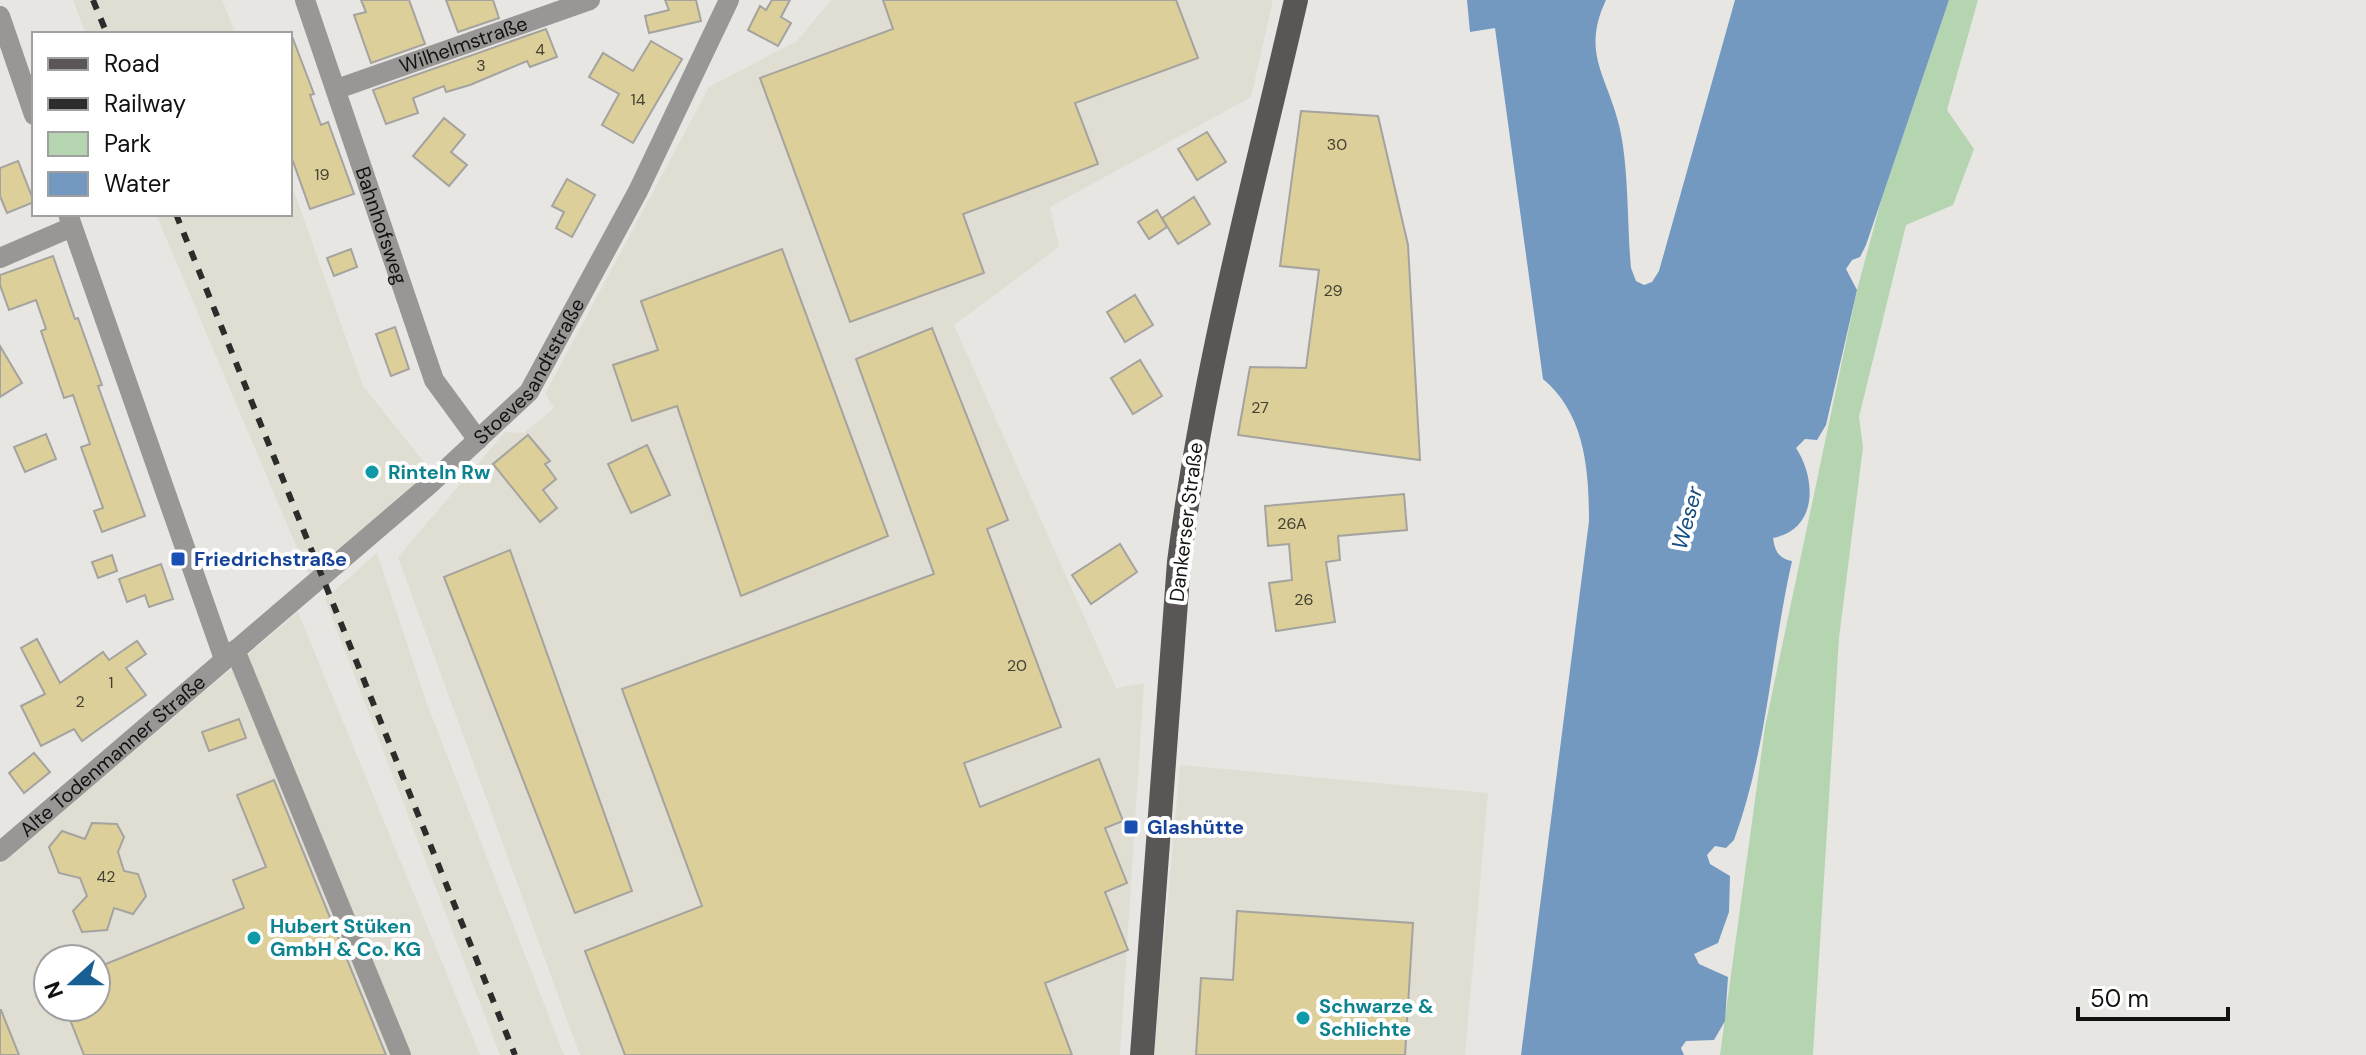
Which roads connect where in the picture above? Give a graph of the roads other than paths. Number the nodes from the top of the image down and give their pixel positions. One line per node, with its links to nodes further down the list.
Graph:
1 (305, 0): 7 (street, Bahnhofsweg)
2 (590, 0): 7 (street, Wilhelmstraße)
3 (729, 0): 11 (street, Stoevesandtstraße)
4 (1296, 0): 15 (main road, Dankerser Straße)
5 (0, 16): 6 (street)
6 (4, 41): 8 (street)
7 (337, 89): 11 (street, Bahnhofsweg)
8 (32, 110)
9 (70, 221): 10 (street); 12 (street)
10 (0, 258)
11 (478, 440): 12 (street, Stoevesandtstraße)
12 (230, 655): 13 (street, Alte Todenmanner Straße); 14 (street)
13 (0, 852)
14 (401, 1055)
15 (1142, 1055)

